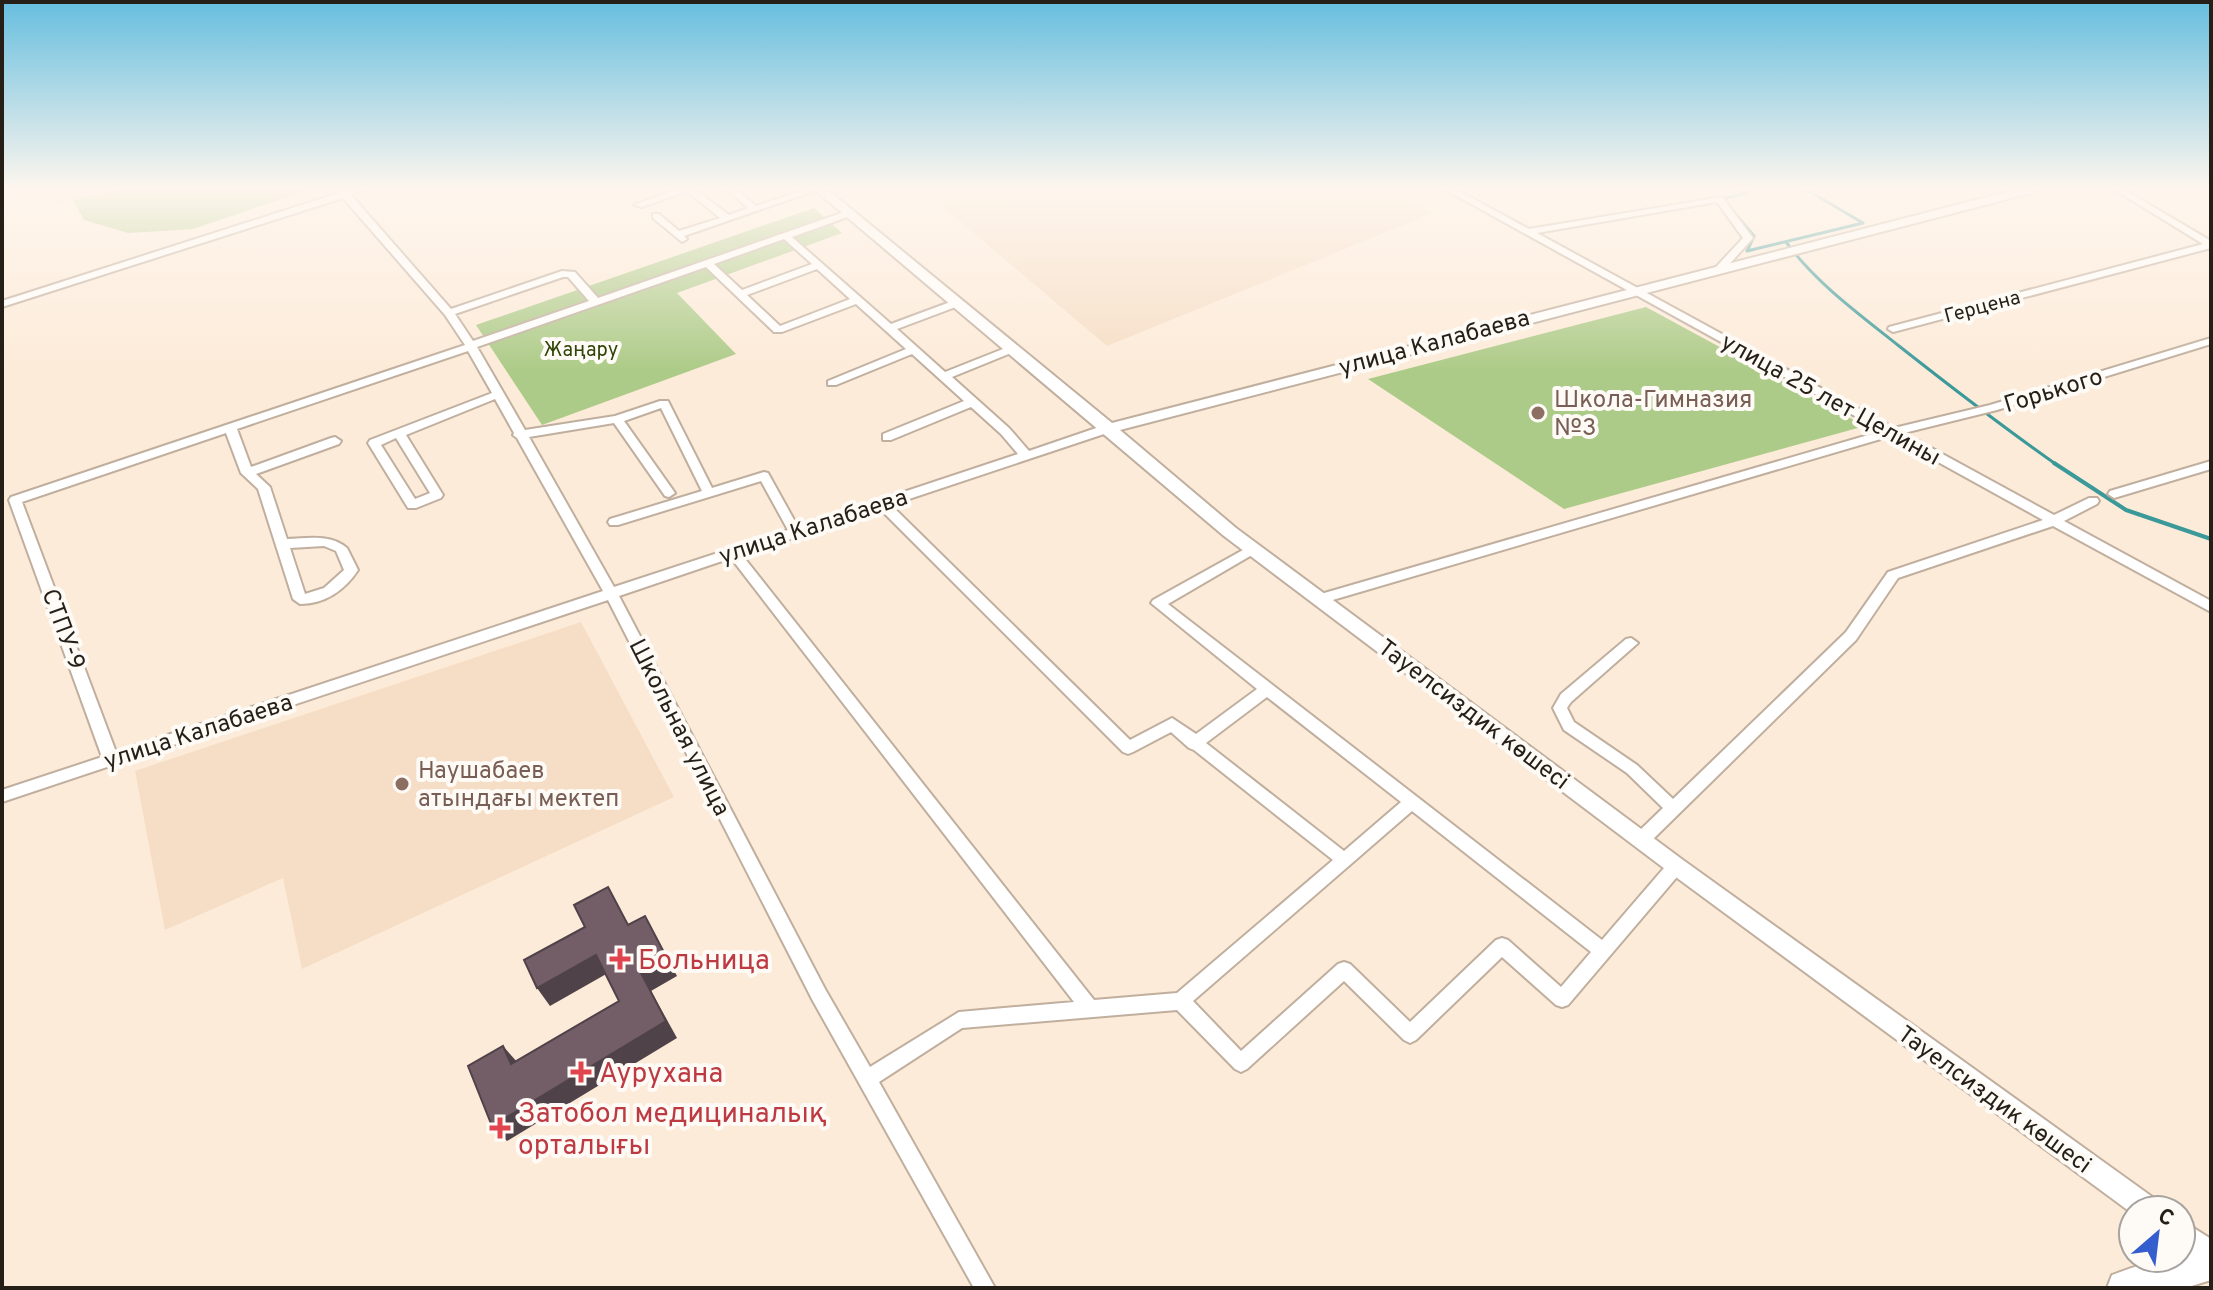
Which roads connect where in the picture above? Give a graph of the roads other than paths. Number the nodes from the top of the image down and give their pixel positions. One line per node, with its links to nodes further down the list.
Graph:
1 (166, 250): 18 (street)
2 (394, 250): 19 (street, Школьная улица)
3 (744, 250): 10 (street)
4 (803, 250): 11 (street)
5 (894, 250): 17 (street, Тауелсиздик көшесі)
6 (1562, 250): 13 (street, улица 25 лет Целины)
7 (1737, 250): 12 (street)
8 (1788, 250): 12 (street, улица Калабаева)
9 (2191, 250): 21 (street, Герцена)
10 (707, 263): 14 (street); 16 (street)
11 (820, 265): 14 (street); 15 (street)
12 (1721, 267): 13 (street, улица Калабаева)
13 (1634, 289): 32 (street, улица Калабаева); 34 (street, улица 25 лет Целины)
14 (740, 294): 15 (street)
15 (856, 300): 20 (street)
16 (596, 302): 19 (street); 23 (street)
17 (957, 303): 20 (street); 24 (street, Тауелсиздик көшесі)
18 (2, 304)
19 (449, 313): 23 (street, Школьная улица)
20 (888, 329): 25 (street)
21 (1893, 329)
22 (2211, 341): 34 (street, Горького)
23 (471, 346): 28 (street, Школьная улица); 31 (street)
24 (1012, 349): 26 (street); 32 (street, Тауелсиздик көшесі)
25 (912, 350): 26 (street); 27 (street)
26 (943, 377): 29 (street)
27 (832, 383)
28 (496, 395): 33 (street); 35 (street, Школьная улица)
29 (972, 402): 36 (street); 38 (street)
30 (617, 419): 35 (street); 41 (street); 42 (street)
31 (230, 427): 40 (street); 58 (street, СТПУ-9)
32 (1109, 428): 38 (street, улица Калабаева); 50 (street, Тауелсиздик көшесі)
33 (399, 433): 33 (street)
34 (1894, 433): 46 (street, улица 25 лет Целины); 53 (street, Горького)
35 (519, 435): 52 (street, Школьная улица)
36 (887, 437)
37 (335, 441): 40 (street)
38 (1026, 455): 45 (street, улица Калабаева)
39 (2211, 465): 43 (street)
40 (247, 473): 49 (street)
41 (669, 493)
42 (709, 493): 47 (street); 48 (street)
43 (2114, 494)
44 (2093, 501): 46 (street)
45 (882, 503): 48 (street, улица Калабаева); 57 (street)
46 (2054, 521): 54 (street, улица 25 лет Целины); 61 (street)
47 (614, 522)
48 (795, 532): 51 (street, улица Калабаева)
49 (284, 544): 49 (street)
50 (1252, 549): 53 (street, Тауелсиздик көшесі); 56 (street)
51 (734, 553): 52 (street, улица Калабаева); 67 (street)
52 (611, 593): 58 (street, улица Калабаева); 68 (street, Школьная улица)
53 (1319, 599): 62 (street, Тауелсиздик көшесі)
54 (2211, 607)
55 (1631, 643): 61 (street)
56 (1267, 689): 57 (street); 60 (street)
57 (1194, 744): 63 (street)
58 (111, 760): 59 (street, улица Калабаева)
59 (2, 796)
60 (1412, 802): 63 (street); 65 (street)
61 (1674, 809): 62 (street)
62 (1641, 840): 64 (street, Тауелсиздик көшесі)
63 (1344, 860): 66 (street)
64 (1676, 866): 65 (street); 69 (street, Тауелсиздик көшесі)
65 (1603, 951): 66 (street)
66 (1181, 1001): 67 (street)
67 (1090, 1009): 68 (street)
68 (867, 1079): 71 (street, Школьная улица)
69 (2127, 1194)
70 (2211, 1263): 72 (highway)
71 (985, 1288)
72 (2125, 1288)

